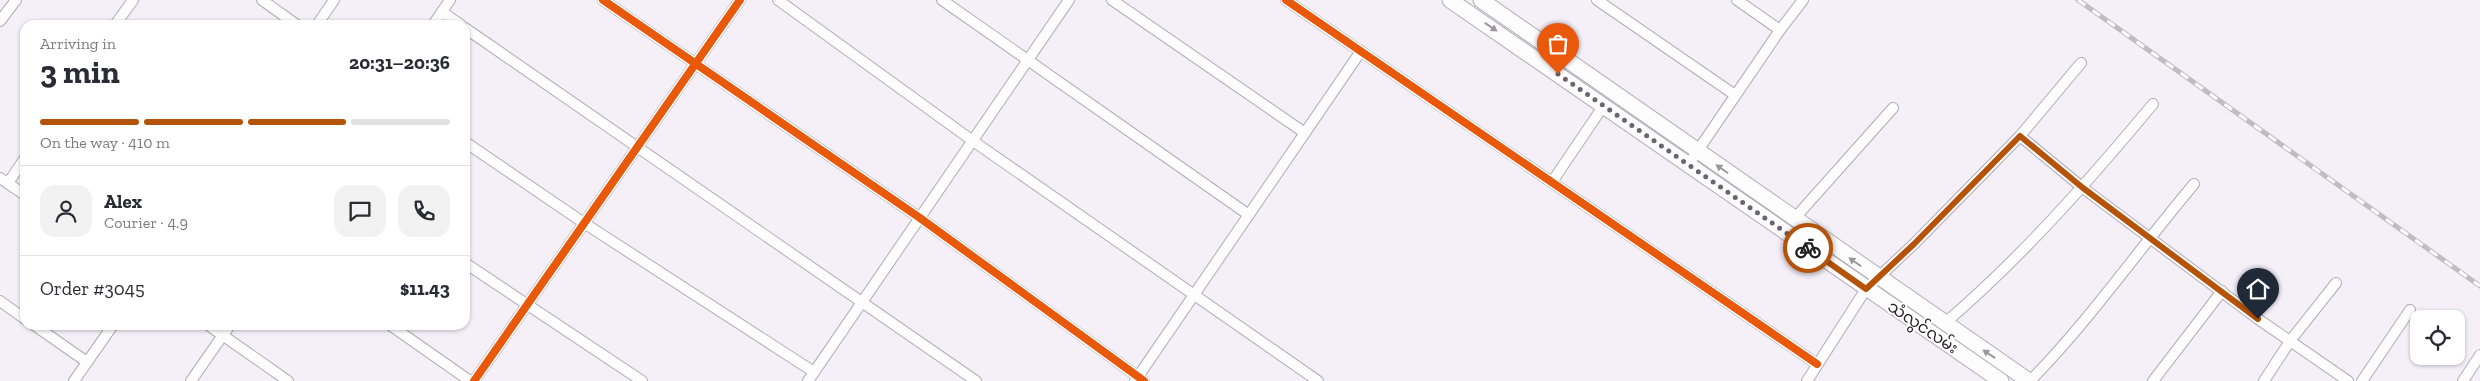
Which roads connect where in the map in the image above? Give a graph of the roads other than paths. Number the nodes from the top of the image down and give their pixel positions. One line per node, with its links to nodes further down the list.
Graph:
1 (16, 0): 24 (street)
2 (132, 0): 19 (street)
3 (262, 0): 20 (street)
4 (334, 0): 21 (street)
5 (450, 0): 18 (street)
6 (603, 0): 29 (street)
7 (740, 0): 29 (street)
8 (778, 0): 37 (street)
9 (942, 0): 28 (street)
10 (1069, 0): 28 (street)
11 (1112, 0): 35 (street)
12 (1286, 0): 27 (street)
13 (1450, 0): 33 (main road, သံလွင်လမ်း, one-way to 33)
14 (1482, 0): 40 (main road, သံလွင်လမ်း)
15 (1598, 0): 31 (street)
16 (1737, 0): 25 (street)
17 (1803, 0): 25 (street)
18 (442, 12): 22 (street); 23 (street)
19 (121, 20)
20 (290, 20)
21 (320, 20)
22 (436, 20)
23 (454, 20)
24 (0, 22)
25 (1780, 30): 31 (street)
26 (470, 31): 39 (street)
27 (1361, 52): 35 (street); 44 (street)
28 (1029, 59): 37 (street); 48 (street)
29 (696, 63): 39 (street); 49 (street)
30 (2081, 64): 36 (street)
31 (1735, 95): 40 (street)
32 (2152, 104): 46 (street)
33 (1604, 105): 42 (main road, သံလွင်လမ်း); 44 (street)
34 (1893, 108): 50 (street)
35 (1305, 134): 48 (street)
36 (2020, 136): 46 (street); 54 (street)
37 (973, 141): 49 (street); 58 (street)
38 (470, 145): 51 (street)
39 (637, 147): 51 (street); 60 (street)
40 (1697, 151): 42 (street); 50 (main road, သံလွင်လမ်း, one-way to 40)
41 (20, 163): 43 (street)
42 (1688, 165): 56 (main road, သံလွင်လမ်း)
43 (4, 180): 47 (street)
44 (1552, 182): 74 (street)
45 (2194, 184): 52 (street)
46 (2083, 188): 52 (street); 64 (street)
47 (20, 191)
48 (1249, 215): 58 (street)
49 (920, 218): 60 (street); 76 (street)
50 (1794, 219): 54 (main road, သံလွင်လမ်း, one-way to 50)
51 (584, 223): 61 (street); 75 (street)
52 (2150, 236): 57 (street); 87 (street)
53 (470, 266): 61 (street)
54 (1878, 278): 56 (street); 64 (main road, သံလွင်လမ်း)
55 (2336, 283): 71 (street)
56 (1866, 289): 74 (street); 86 (main road, သံလွင်လမ်း)
57 (2222, 291): 71 (street); 88 (street)
58 (1194, 295): 76 (street); 84 (street)
59 (0, 301): 63 (street)
60 (862, 303): 75 (street); 83 (street)
61 (527, 305): 80 (street); 81 (street)
62 (2410, 310): 91 (street)
63 (20, 315)
64 (1944, 323): 87 (main road, သံလွင်လမ်း, one-way to 64)
65 (41, 330): 73 (street)
66 (109, 330): 73 (street)
67 (216, 330): 70 (street)
68 (226, 330): 70 (street)
69 (397, 330): 80 (street)
70 (223, 335): 78 (street); 79 (street)
71 (2290, 341): 89 (street); 90 (street)
72 (2480, 356): 92 (street)
73 (87, 362): 77 (street)
74 (1817, 364): 85 (street)
75 (814, 372): 82 (street)
76 (1139, 380)
77 (74, 381)
78 (191, 381)
79 (288, 381)
80 (472, 381)
81 (642, 381)
82 (808, 381)
83 (976, 381)
84 (1318, 381)
85 (1807, 381)
86 (2001, 381)
87 (2030, 381)
88 (2153, 381)
89 (2264, 381)
90 (2348, 381)
91 (2362, 381)
92 (2463, 381)

